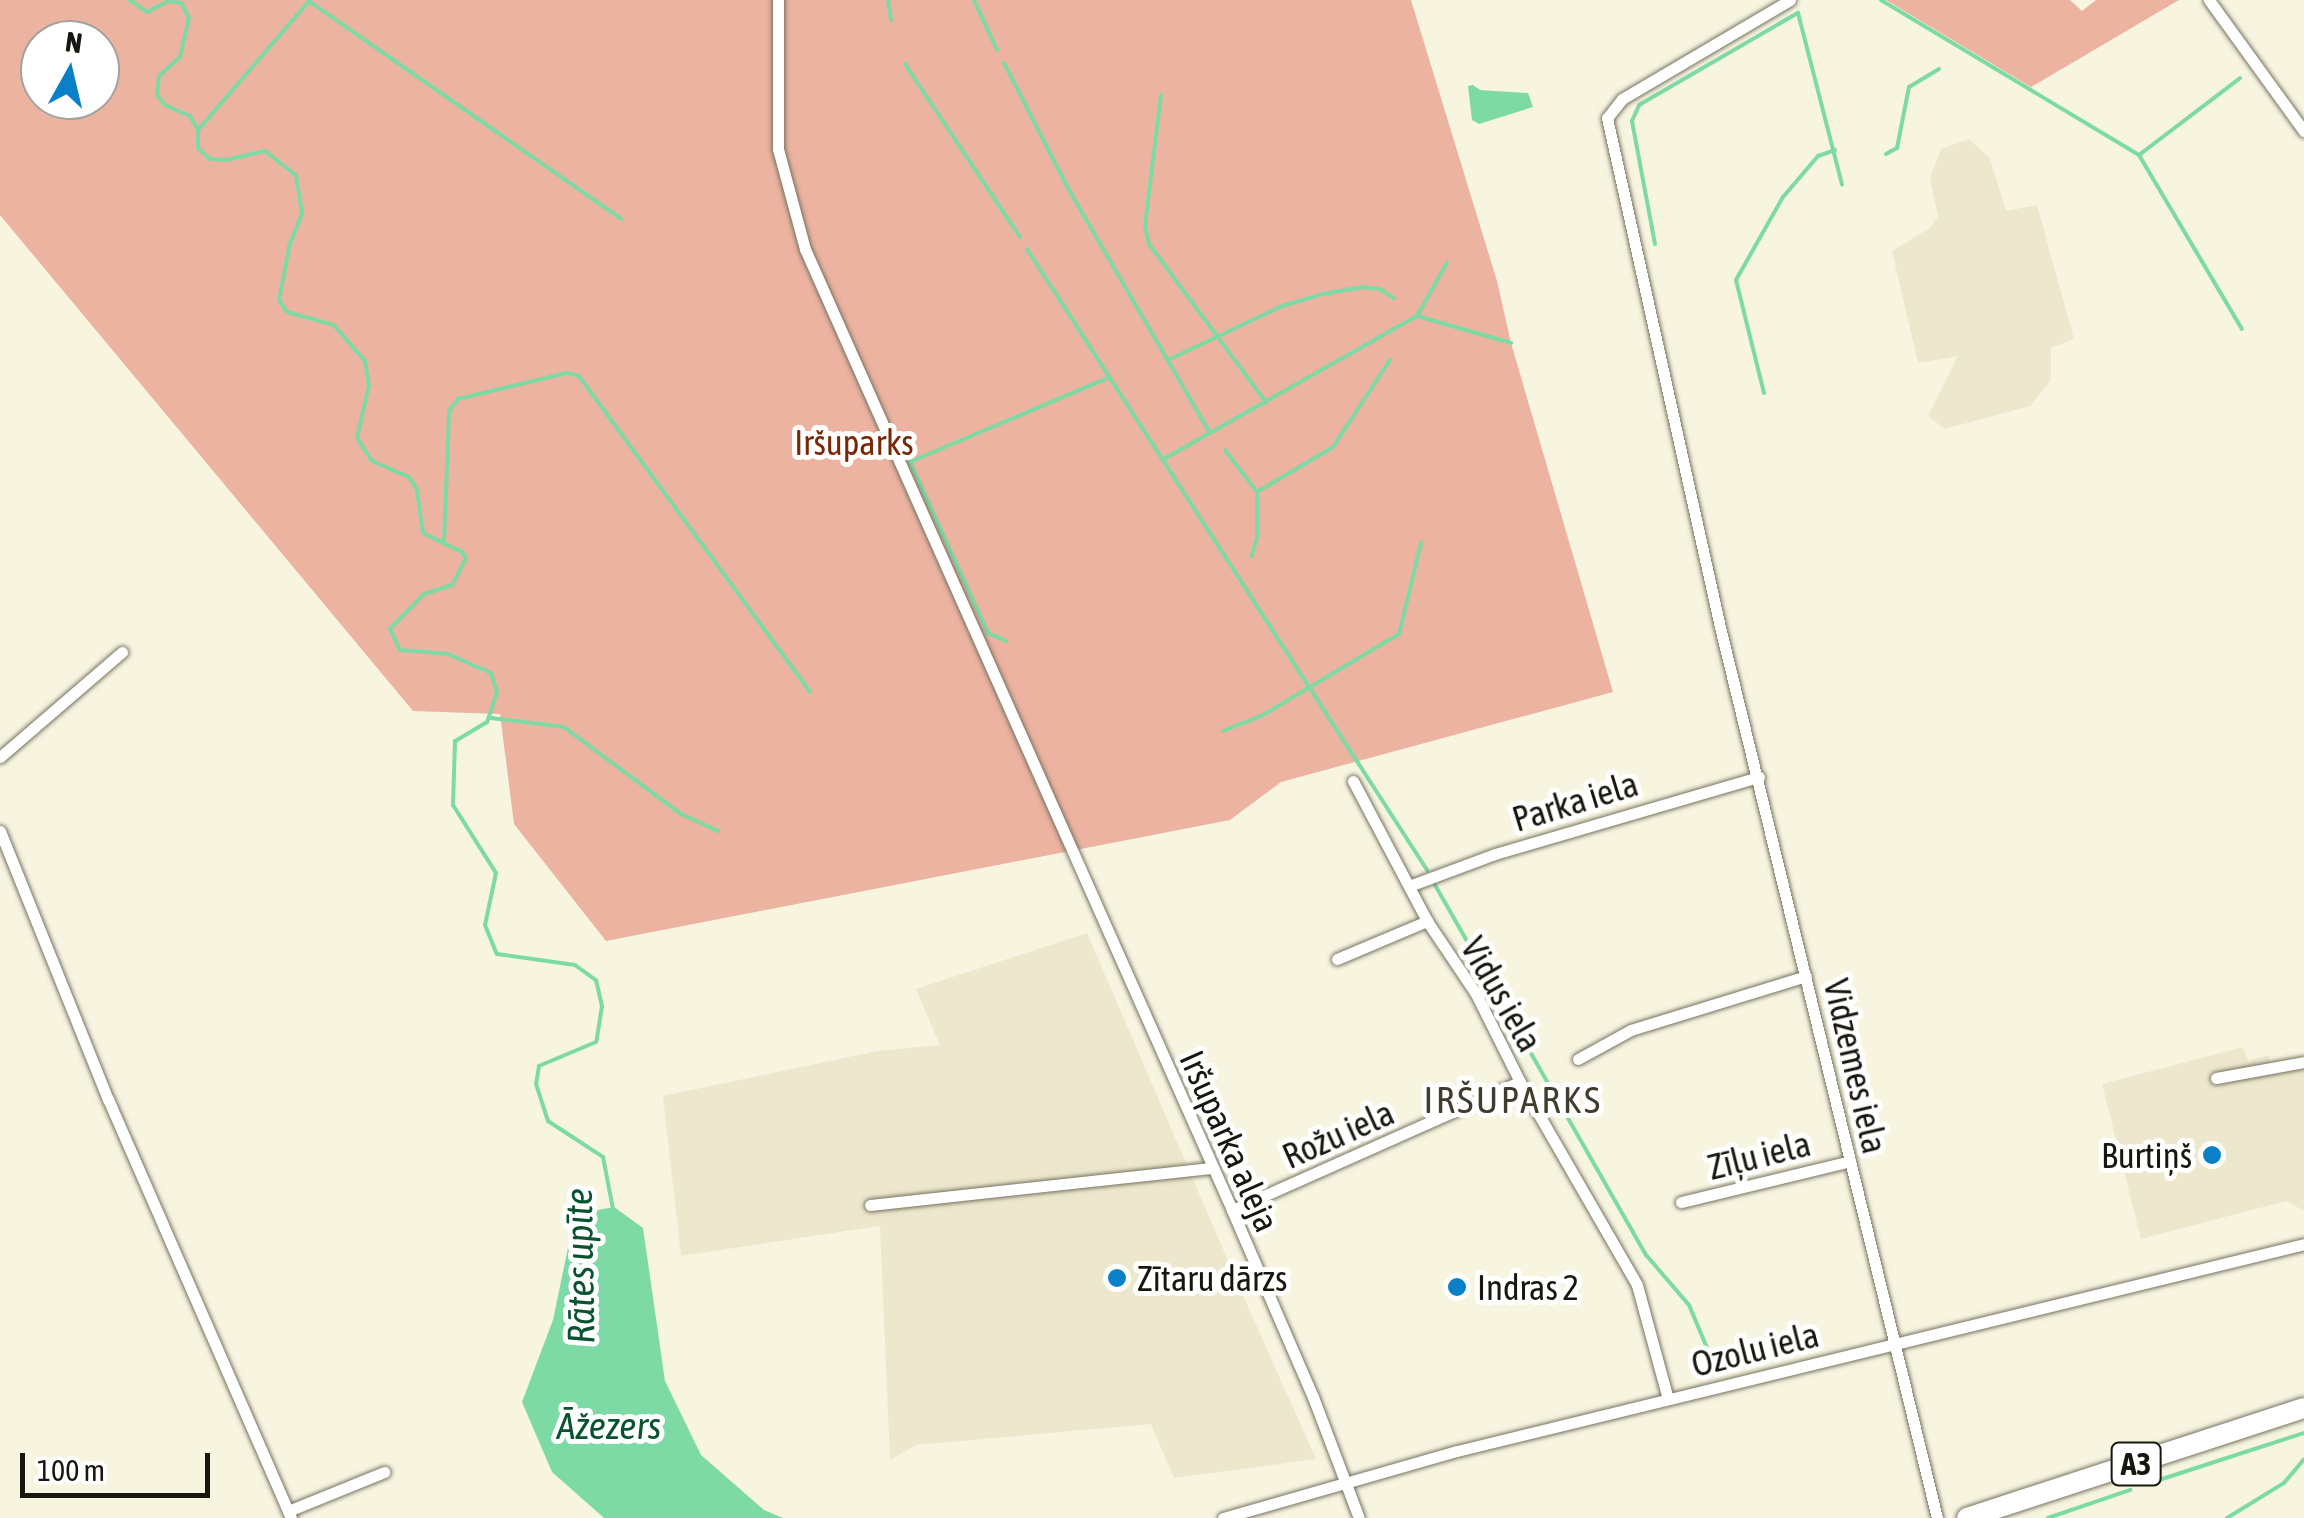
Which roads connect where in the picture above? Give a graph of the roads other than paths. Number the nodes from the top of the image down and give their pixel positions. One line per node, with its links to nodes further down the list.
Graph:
1 (778, 0): 19 (street, Iršuparka aleja)
2 (1790, 0): 7 (street, Vidzemes iela)
3 (2209, 0): 4 (street)
4 (2304, 131)
5 (122, 652): 6 (street)
6 (0, 756)
7 (1760, 778): 10 (street, Parka iela); 13 (street, Vidzemes iela)
8 (1354, 781): 10 (street, Vidus iela)
9 (0, 831): 29 (street)
10 (1409, 886): 11 (street, Vidus iela)
11 (1427, 921): 12 (street); 17 (street, Vidus iela)
12 (1336, 959)
13 (1806, 976): 14 (street); 18 (street, Vidzemes iela)
14 (1578, 1059)
15 (2304, 1062): 16 (street)
16 (2216, 1078)
17 (1520, 1082): 22 (street, Rožu iela); 25 (street, Vidus iela)
18 (1850, 1161): 20 (street, Zīļu iela); 24 (street, Vidzemes iela)
19 (1213, 1168): 21 (street); 22 (street, Iršuparka aleja)
20 (1681, 1202)
21 (870, 1205)
22 (1232, 1210): 28 (street, Iršuparka aleja)
23 (2304, 1244): 24 (street, Ozolu iela)
24 (1892, 1342): 25 (street, Ozolu iela); 32 (street, Vidzemes iela)
25 (1668, 1399): 28 (street, Ozolu iela)
26 (2304, 1408): 33 (highway, A3)
27 (384, 1472): 29 (street)
28 (1347, 1482): 30 (street, Ozolu iela); 31 (street, Iršuparka aleja)
29 (289, 1515)
30 (1223, 1518)
31 (1359, 1518)
32 (1937, 1518)
33 (1967, 1518)

